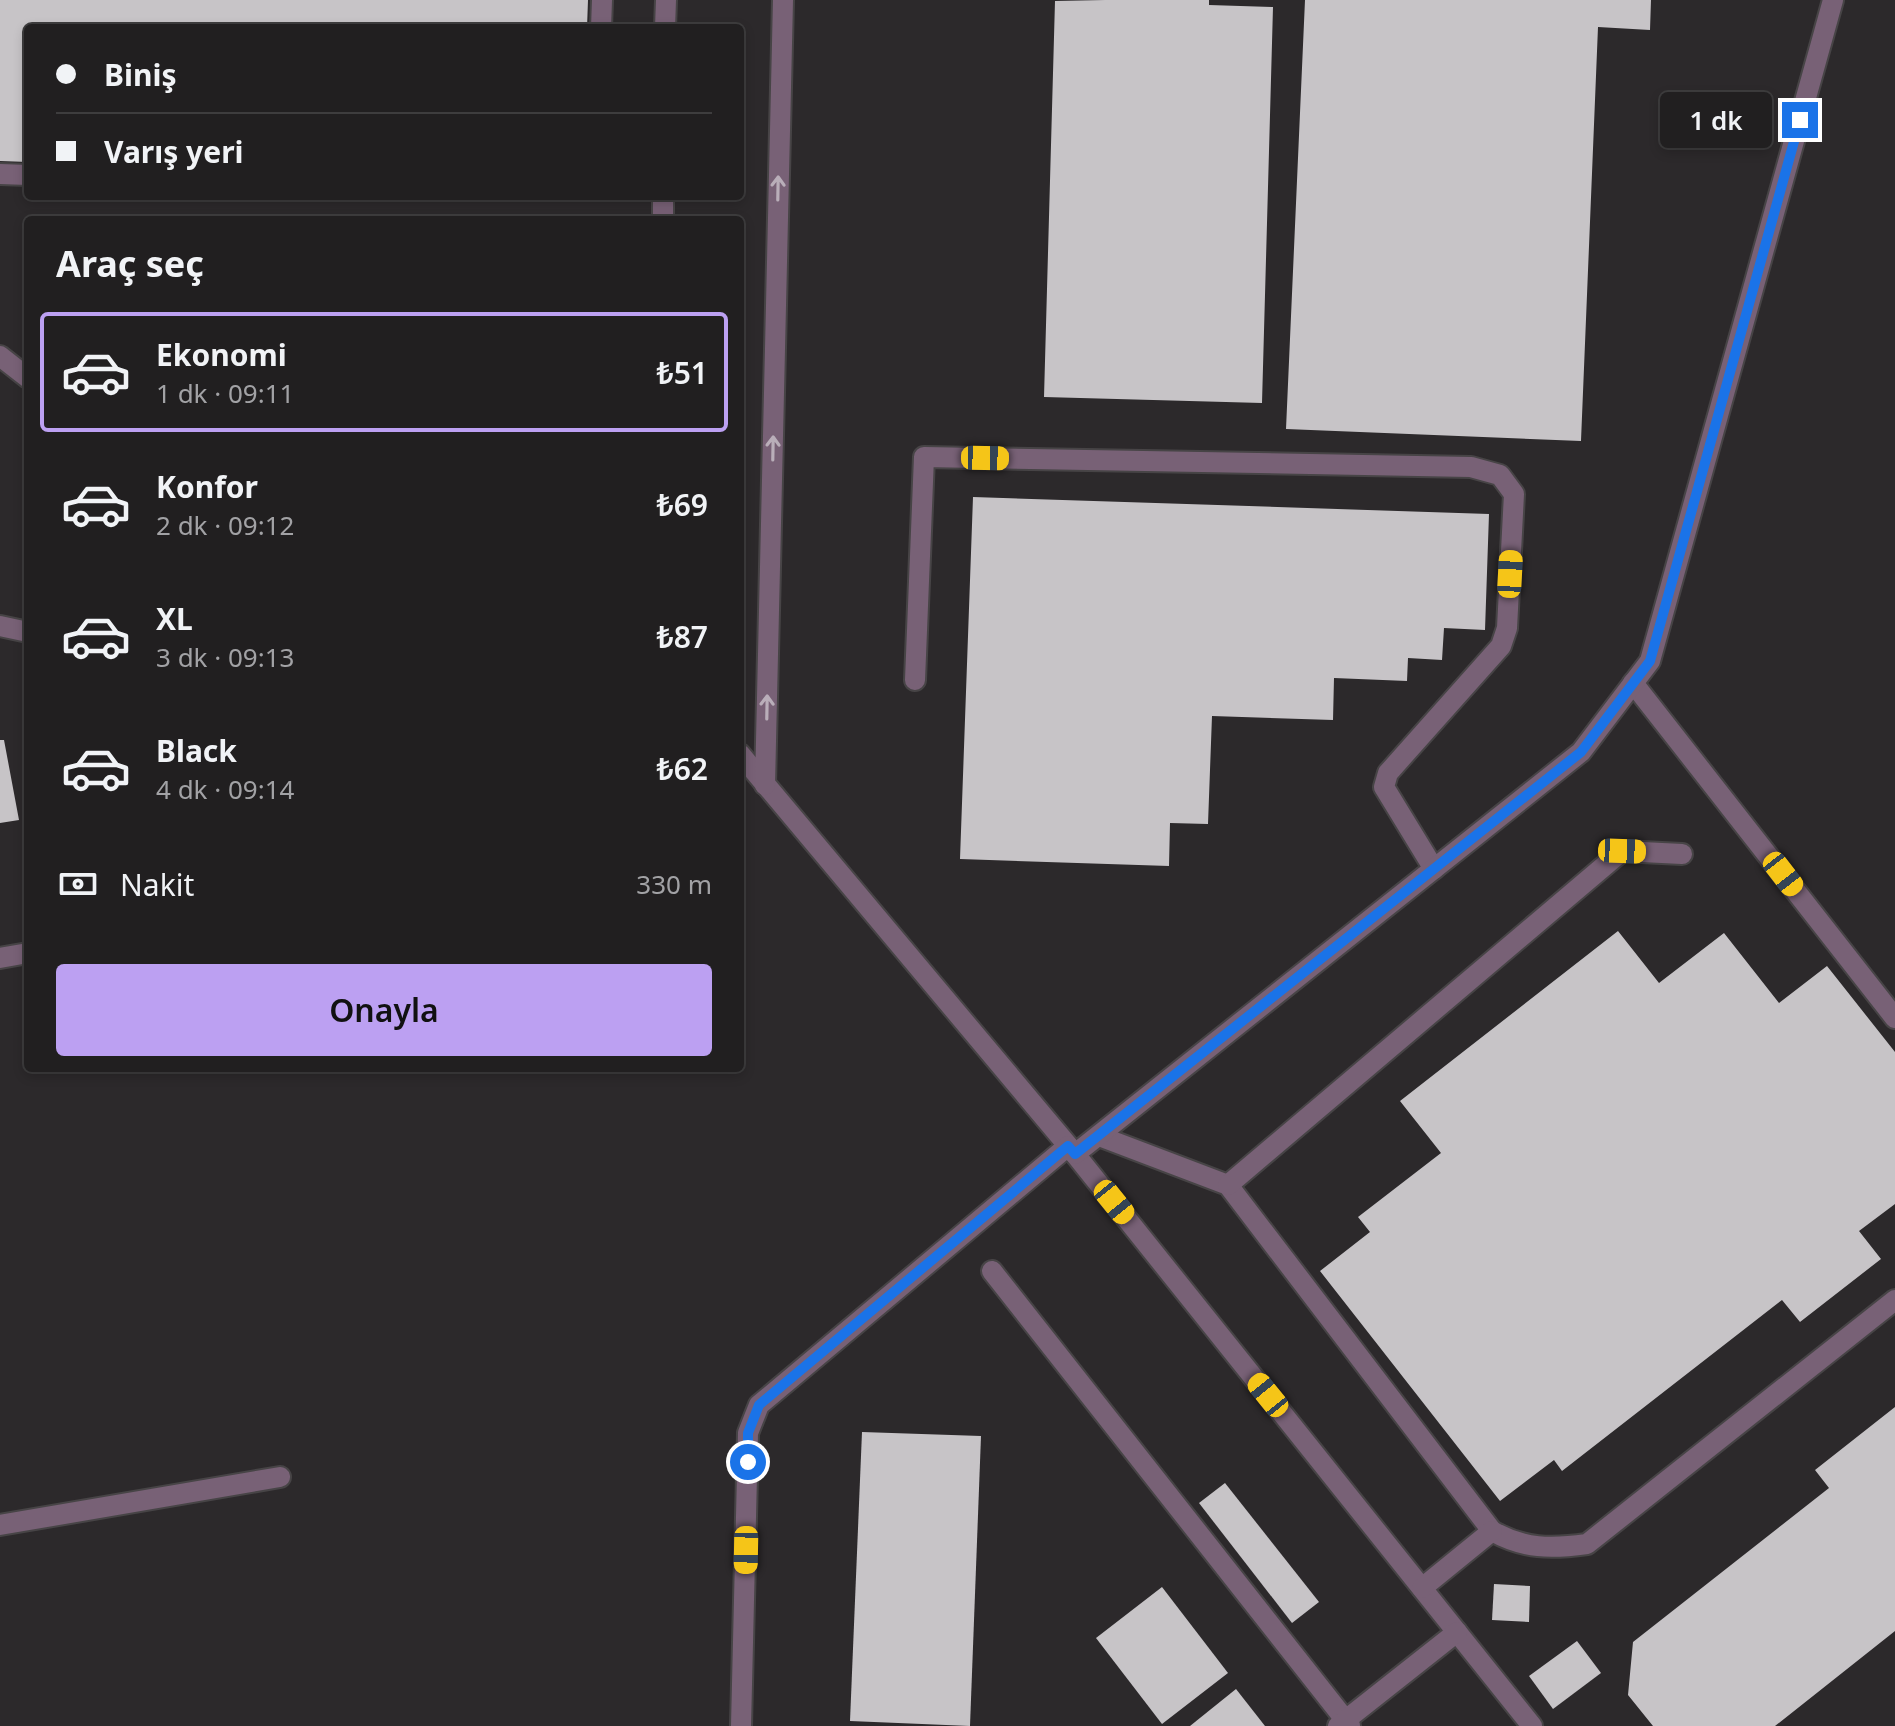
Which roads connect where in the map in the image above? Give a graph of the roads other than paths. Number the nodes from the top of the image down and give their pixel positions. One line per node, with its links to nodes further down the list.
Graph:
1 (602, 0): 5 (street)
2 (666, 0): 6 (street)
3 (783, 0): 16 (street, one-way to 3)
4 (1833, 0): 14 (street)
5 (601, 24)
6 (665, 24)
7 (0, 174): 8 (street)
8 (24, 175)
9 (0, 356): 10 (street)
10 (24, 375)
11 (0, 626): 12 (street)
12 (24, 631)
13 (915, 680): 18 (street)
14 (1633, 683): 18 (street); 21 (street)
15 (744, 759): 16 (street)
16 (765, 785): 23 (street)
17 (1682, 854): 24 (street)
18 (1434, 869): 22 (street)
19 (24, 954): 20 (street)
20 (0, 958)
21 (1895, 1018)
22 (1099, 1136): 23 (street); 24 (street)
23 (1072, 1150): 30 (street); 33 (street)
24 (1228, 1185): 29 (street)
25 (992, 1271): 32 (street)
26 (1895, 1300): 29 (street)
27 (280, 1477): 28 (street)
28 (0, 1525)
29 (1492, 1531): 30 (street)
30 (1422, 1588): 31 (street)
31 (1457, 1632): 32 (street); 34 (street)
32 (1344, 1724)
33 (741, 1726)
34 (1532, 1726)

